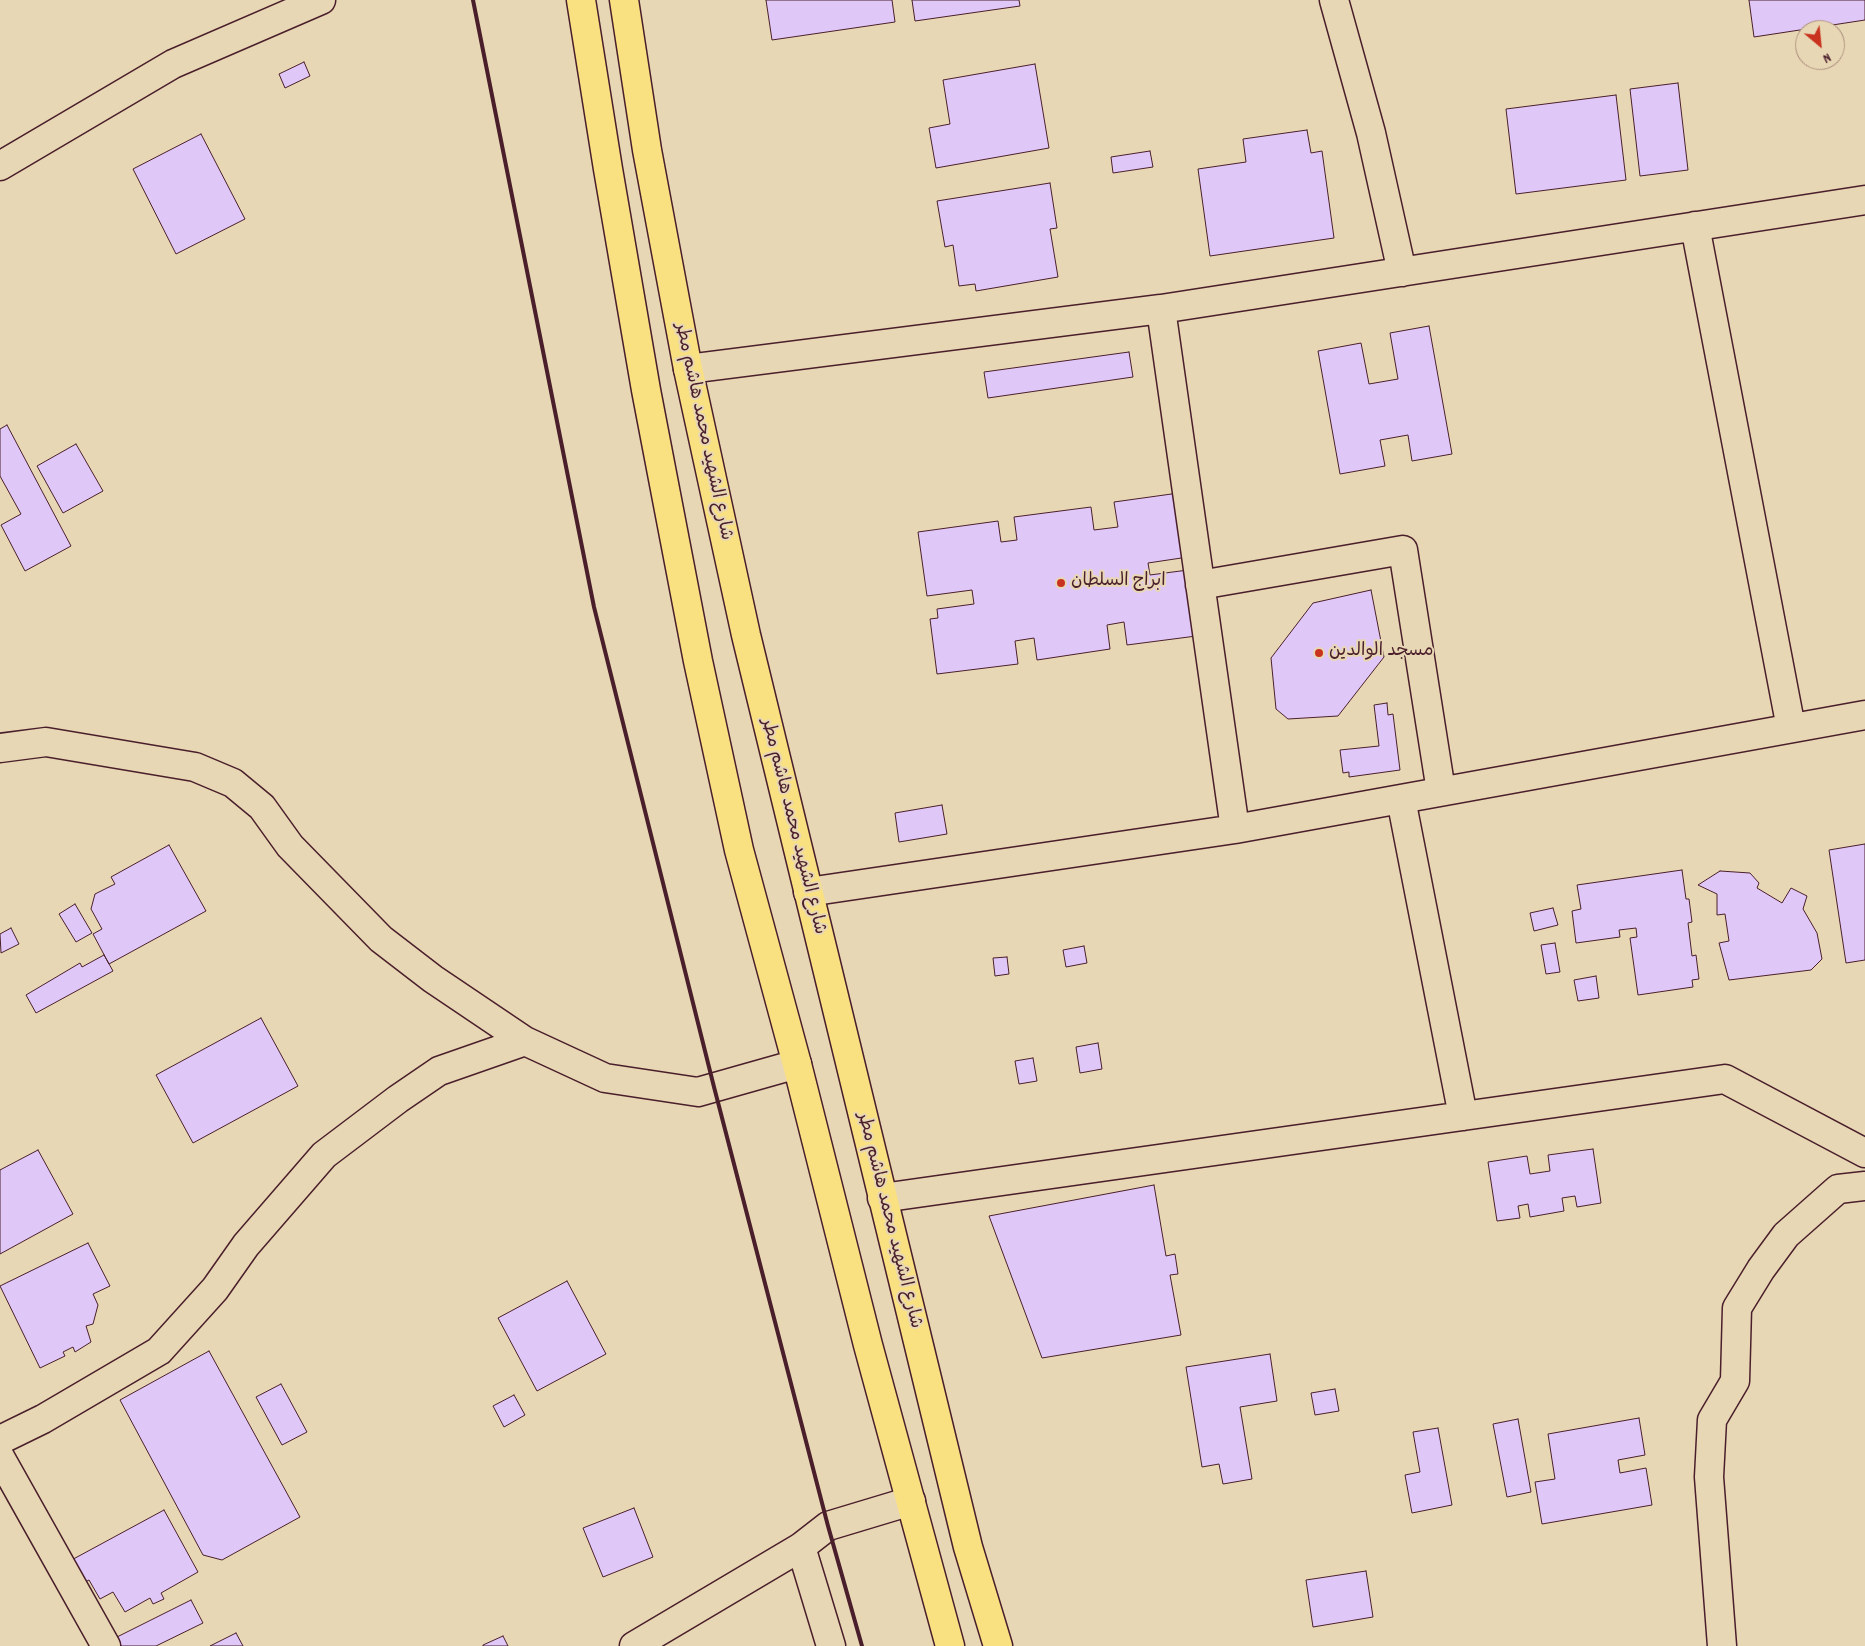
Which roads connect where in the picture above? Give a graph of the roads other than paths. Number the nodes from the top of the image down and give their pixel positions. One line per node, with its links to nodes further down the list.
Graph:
1 (321, 0): 5 (street)
2 (581, 0): 20 (main road)
3 (624, 0): 10 (main road, شارع الشهيد محمد هاشم مطر)
4 (1334, 0): 8 (street)
5 (0, 166)
6 (1865, 200): 7 (street)
7 (1695, 226): 8 (street); 13 (street)
8 (1402, 272): 9 (street)
9 (1161, 308): 10 (street); 11 (street)
10 (688, 369): 18 (main road, شارع الشهيد محمد هاشم مطر)
11 (1200, 585): 15 (street); 17 (street)
12 (1865, 715): 13 (street)
13 (1791, 728): 15 (street)
14 (0, 748): 19 (street)
15 (1442, 791): 16 (street)
16 (1401, 799): 17 (street); 21 (street)
17 (1235, 829): 18 (street)
18 (808, 892): 24 (main road, شارع الشهيد محمد هاشم مطر)
19 (525, 1041): 20 (street); 25 (street)
20 (797, 1064): 27 (main road)
21 (1462, 1116): 22 (street); 24 (street)
22 (1865, 1153)
23 (1865, 1186): 34 (street)
24 (882, 1198): 33 (main road, شارع الشهيد محمد هاشم مطر)
25 (0, 1440)
26 (0, 1457): 29 (street)
27 (911, 1500): 28 (street); 32 (main road)
28 (801, 1547): 30 (street); 31 (street)
29 (106, 1646)
30 (634, 1646)
31 (831, 1646)
32 (950, 1646)
33 (998, 1646)
34 (1722, 1646)

